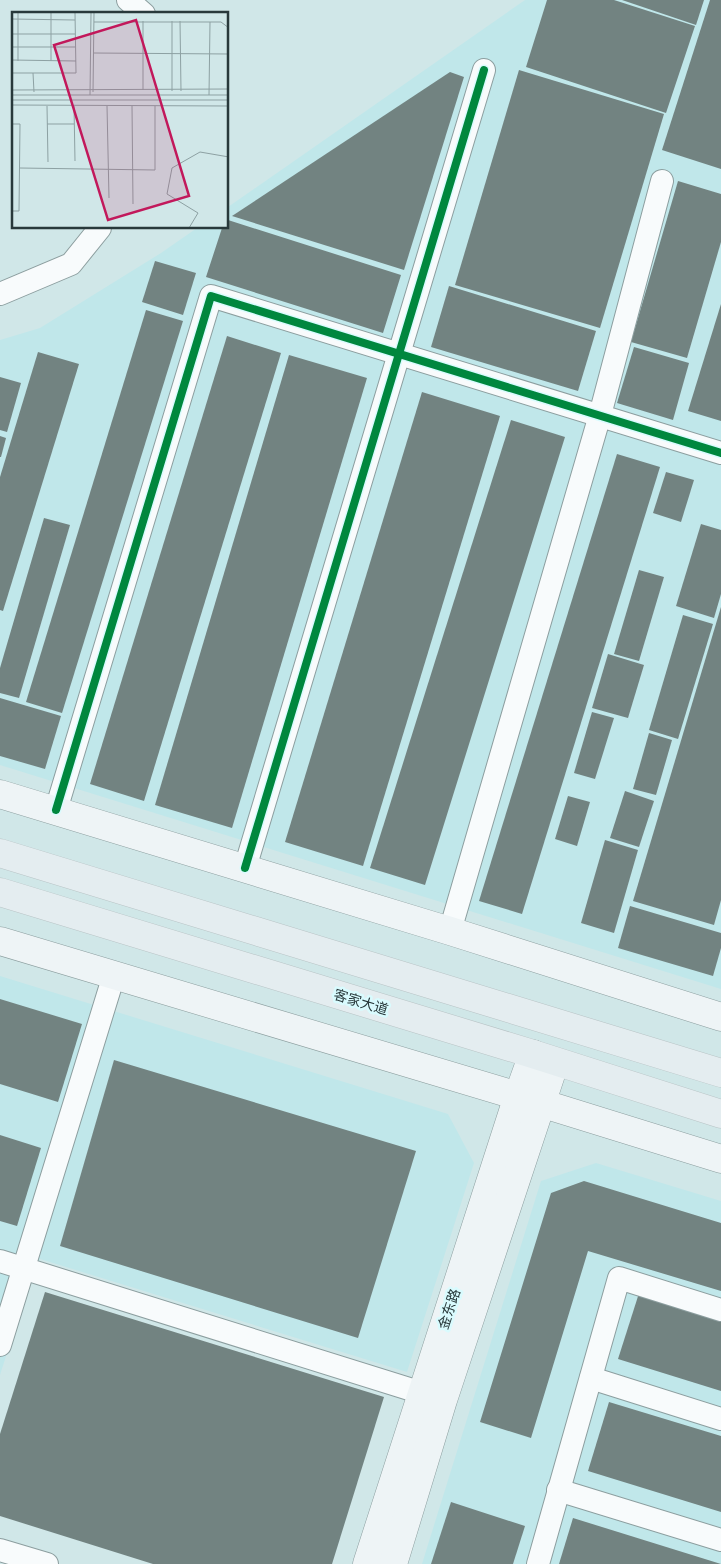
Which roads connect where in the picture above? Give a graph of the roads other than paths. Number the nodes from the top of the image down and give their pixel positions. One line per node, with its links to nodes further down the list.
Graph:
1 (128, 0): 2 (street)
2 (142, 12)
3 (484, 70): 7 (street)
4 (662, 181): 8 (street)
5 (99, 229): 6 (street)
6 (0, 294)
7 (398, 353): 8 (street); 11 (street); 13 (street)
8 (600, 415): 9 (street); 15 (street)
9 (721, 452)
10 (0, 794): 11 (street)
11 (56, 810): 13 (street)
12 (0, 853): 20 (main road)
13 (244, 868): 15 (street)
14 (0, 892): 19 (main road, 客家大道)
15 (450, 931): 18 (street)
16 (0, 941): 17 (street)
17 (114, 975): 21 (street); 25 (street)
18 (720, 1012)
19 (544, 1058): 21 (street, 金东路); 22 (main road, 客家大道)
20 (721, 1073)
21 (529, 1100): 23 (street); 29 (street, 金东路); 36 (street, 金东路)
22 (721, 1114)
23 (721, 1159)
24 (0, 1260): 25 (street)
25 (24, 1268): 27 (street); 29 (street)
26 (721, 1310): 28 (street)
27 (0, 1346)
28 (590, 1378): 30 (street); 31 (street)
29 (422, 1393): 35 (street, 金东路)
30 (721, 1419)
31 (558, 1490): 32 (street); 37 (street)
32 (721, 1540)
33 (0, 1550): 34 (street)
34 (47, 1564)
35 (367, 1564)
36 (392, 1564)
37 (538, 1564)

